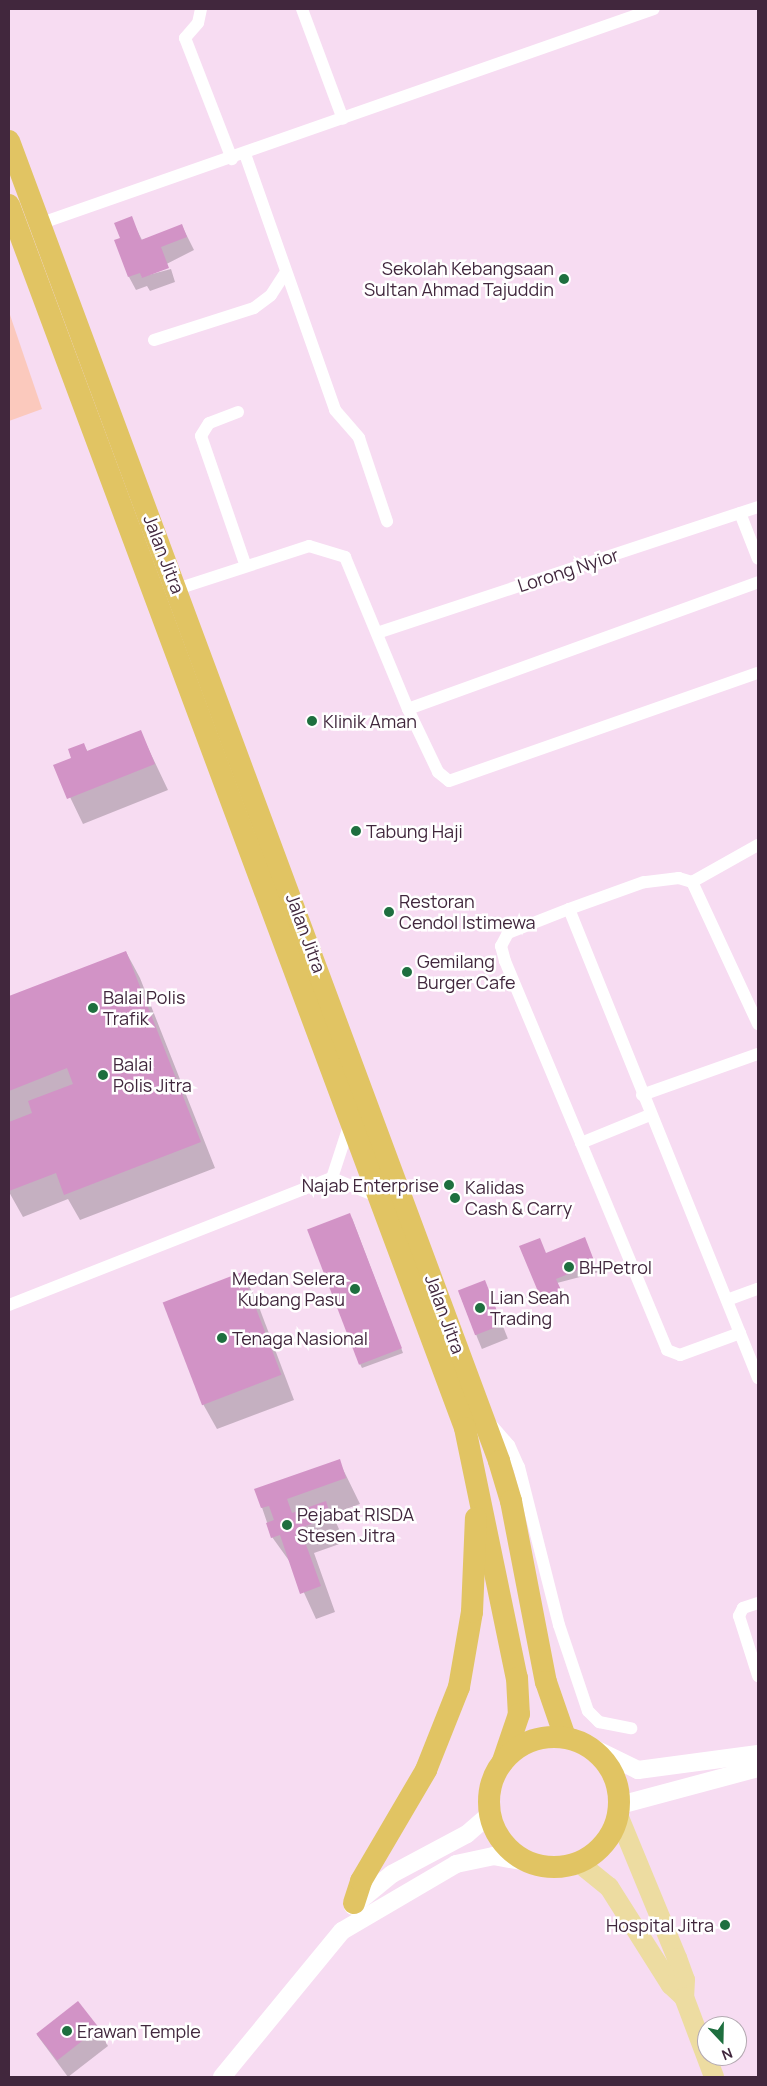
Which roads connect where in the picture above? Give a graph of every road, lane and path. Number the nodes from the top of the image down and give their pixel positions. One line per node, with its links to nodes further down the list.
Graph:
1 (201, 9): 7 (street)
2 (302, 9): 4 (street)
3 (654, 9): 4 (street)
4 (344, 119): 6 (street)
5 (9, 141): 9 (highway, Jalan Jitra)
6 (245, 154): 7 (street); 10 (street)
7 (232, 159): 9 (street)
8 (9, 205): 31 (highway, Jalan Jitra)
9 (40, 224): 19 (highway, Jalan Jitra)
10 (286, 272): 11 (street); 15 (street)
11 (154, 340)
12 (238, 412): 17 (street)
13 (758, 507): 14 (street, Lorong Nyior)
14 (740, 513): 16 (street); 20 (street, Lorong Nyior)
15 (387, 521)
16 (758, 559)
17 (245, 564): 19 (street); 20 (street)
18 (758, 582): 22 (street)
19 (177, 589): 40 (highway, Jalan Jitra)
20 (377, 633): 22 (street)
21 (758, 673): 22 (street)
22 (408, 709)
23 (758, 845): 24 (street)
24 (692, 882): 25 (street); 26 (street)
25 (569, 909): 29 (street); 32 (street)
26 (755, 1007): 27 (street)
27 (758, 1024)
28 (758, 1054): 29 (street)
29 (642, 1095): 30 (street)
30 (650, 1115): 32 (street); 36 (street)
31 (350, 1117): 33 (street); 34 (highway, Jalan Jitra)
32 (581, 1143): 38 (street)
33 (332, 1178): 34 (street); 37 (street)
34 (382, 1199): 41 (highway, Jalan Jitra)
35 (758, 1289): 36 (street)
36 (727, 1300): 38 (street)
37 (9, 1305)
38 (740, 1333): 39 (street)
39 (758, 1378)
40 (483, 1416): 44 (street); 45 (highway, Jalan Jitra)
41 (477, 1474): 48 (highway, Jalan Jitra); 54 (highway)
42 (758, 1603): 43 (street)
43 (758, 1676)
44 (631, 1728)
45 (564, 1737): 46 (highway); 48 (highway)
46 (587, 1745): 47 (main road); 50 (highway)
47 (758, 1754)
48 (503, 1761): 51 (highway)
49 (758, 1768): 50 (main road)
50 (619, 1810): 53 (highway); 56 (main road)
51 (490, 1814): 52 (highway); 54 (main road)
52 (528, 1862): 53 (highway); 55 (main road)
53 (578, 1862): 56 (main road)
54 (354, 1903): 55 (main road)
55 (342, 1931): 57 (main road)
56 (684, 1997): 58 (main road)
57 (222, 2077)
58 (714, 2077)

